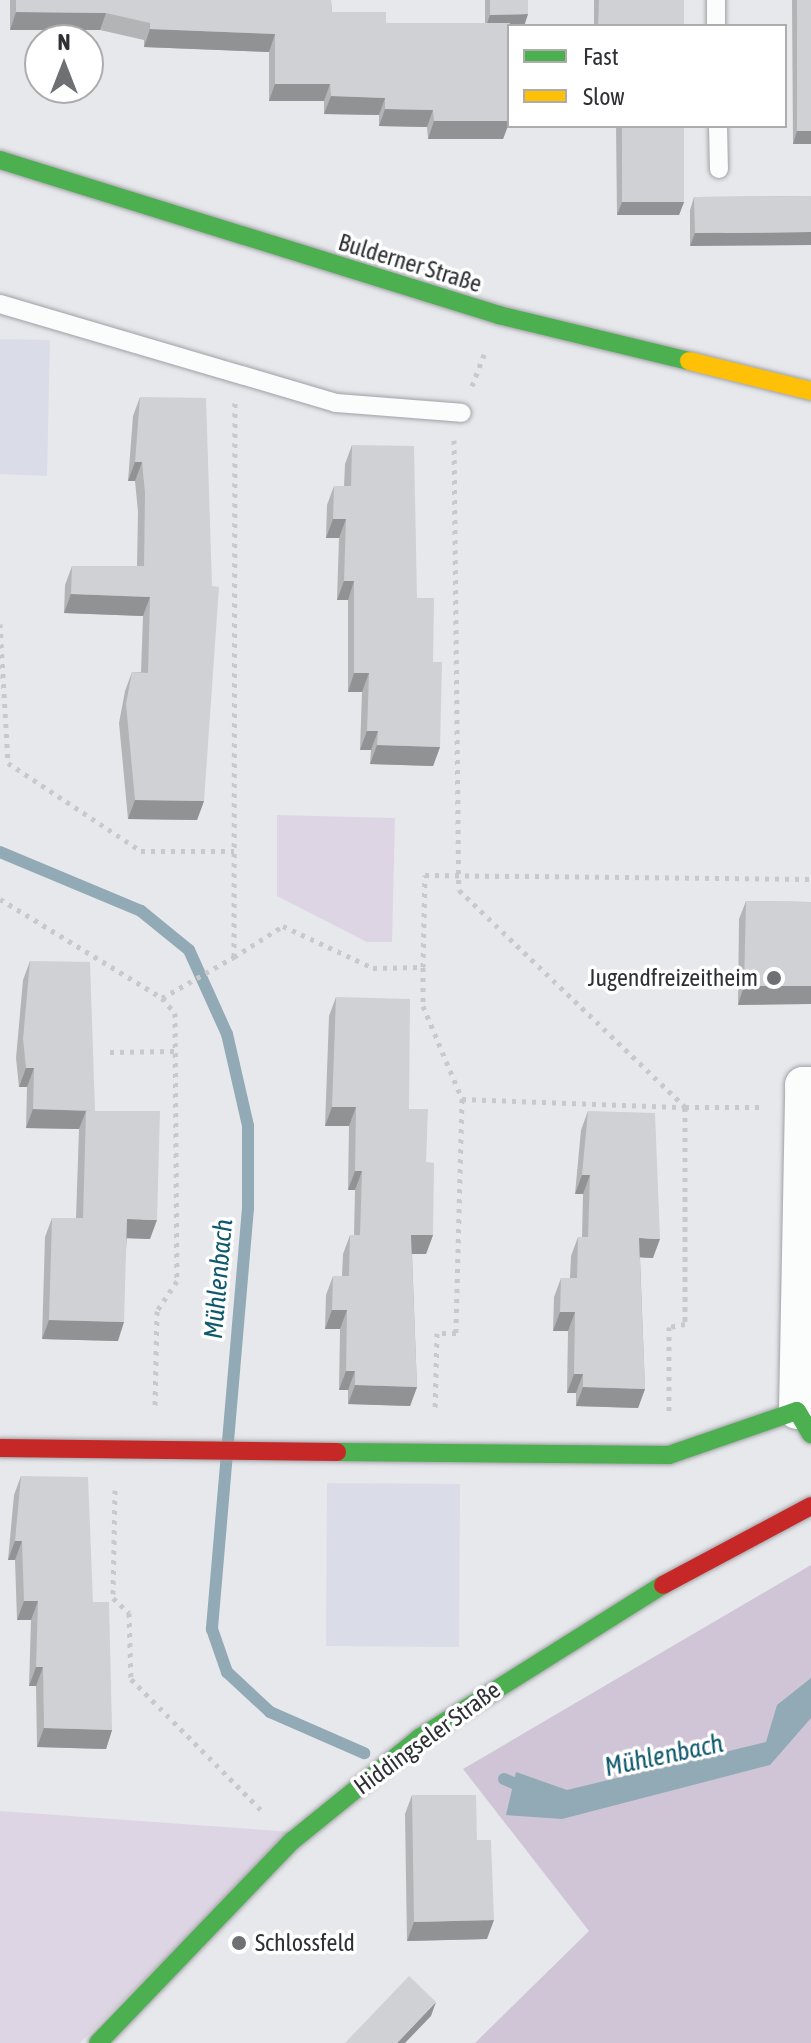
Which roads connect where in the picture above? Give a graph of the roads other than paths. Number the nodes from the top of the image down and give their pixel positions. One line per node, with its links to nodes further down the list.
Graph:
1 (716, 0): 2 (lane)
2 (716, 24)
3 (718, 128): 5 (lane)
4 (0, 160): 7 (street, Bulderner Straße)
5 (719, 169)
6 (0, 304): 8 (lane)
7 (811, 391)
8 (462, 413)
9 (807, 1096): 10 (street)
10 (804, 1422): 11 (street)
11 (0, 1448)
12 (811, 1506): 13 (street, Hiddingseler Straße)
13 (98, 2043)

